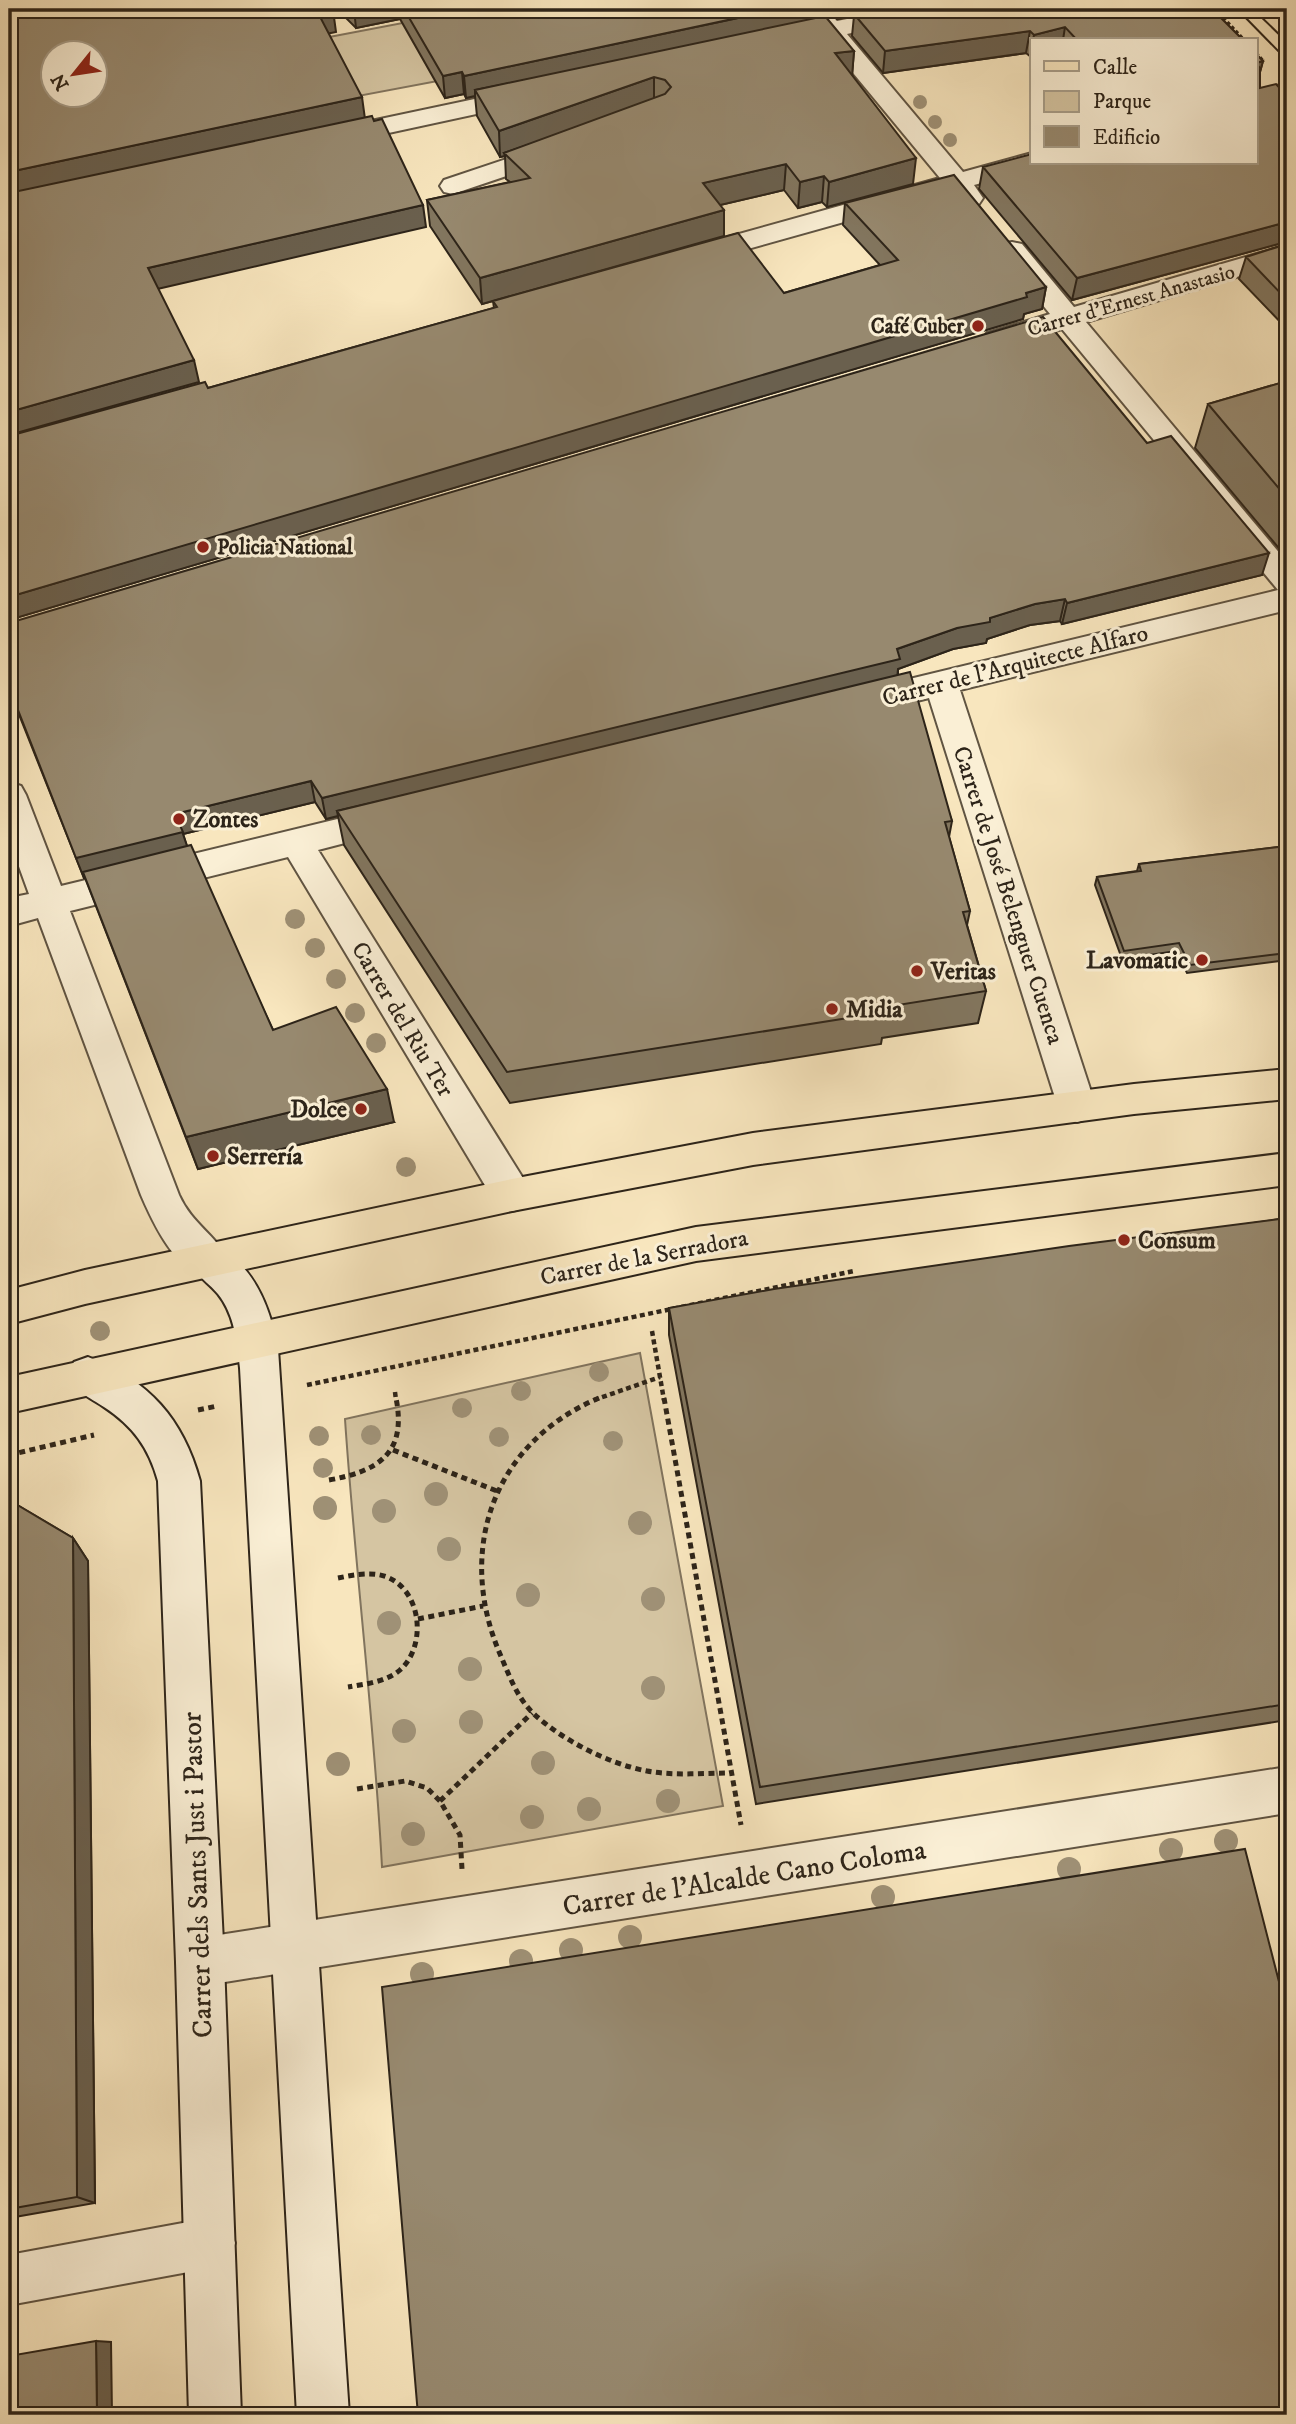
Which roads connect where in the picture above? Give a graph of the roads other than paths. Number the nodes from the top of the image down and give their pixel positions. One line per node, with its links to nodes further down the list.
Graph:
1 (812, 9): 5 (street)
2 (930, 9): 5 (street)
3 (1283, 9): 4 (street)
4 (1287, 12)
5 (831, 30): 6 (street); 13 (street)
6 (765, 44)
7 (551, 91): 11 (street)
8 (1287, 91): 9 (street)
9 (1258, 99)
10 (580, 142): 14 (street)
11 (307, 143)
12 (1030, 162): 13 (street)
13 (957, 182): 16 (street); 17 (street)
14 (453, 186)
15 (1287, 253): 17 (street, Carrer d'Ernest Anastasio)
16 (663, 264)
17 (1067, 318): 18 (street, Carrer d'Ernest Anastasio); 19 (street)
18 (973, 346)
19 (1287, 582)
20 (1287, 599): 21 (street, Carrer de l'Arquitecte Alfaro)
21 (941, 683): 22 (street, Carrer de l'Arquitecte Alfaro); 29 (street, Carrer de José Belenguer Cuenca)
22 (833, 709)
23 (9, 795): 26 (street)
24 (416, 812): 25 (street)
25 (296, 842): 26 (street); 31 (street, Carrer del Riu Ter)
26 (50, 901): 27 (street); 32 (street)
27 (9, 912)
28 (1287, 1084): 29 (main road)
29 (1077, 1107): 31 (main road)
30 (1287, 1169): 34 (main road, Carrer de la Serradora)
31 (512, 1195): 32 (main road)
32 (209, 1261): 33 (main road); 34 (street)
33 (9, 1307)
34 (255, 1338): 35 (main road, Carrer de la Serradora); 38 (street)
35 (88, 1375): 36 (main road, Carrer de la Serradora); 39 (street, Carrer dels Sants Just i Pastor)
36 (9, 1395)
37 (1287, 1790): 38 (street, Carrer de l'Alcalde Cano Coloma)
38 (294, 1948): 39 (street, Carrer de l'Alcalde Cano Coloma); 43 (street)
39 (200, 1962): 40 (street, Carrer dels Sants Just i Pastor)
40 (210, 2244): 41 (street); 42 (street, Carrer dels Sants Just i Pastor)
41 (9, 2280)
42 (215, 2415)
43 (323, 2415)

